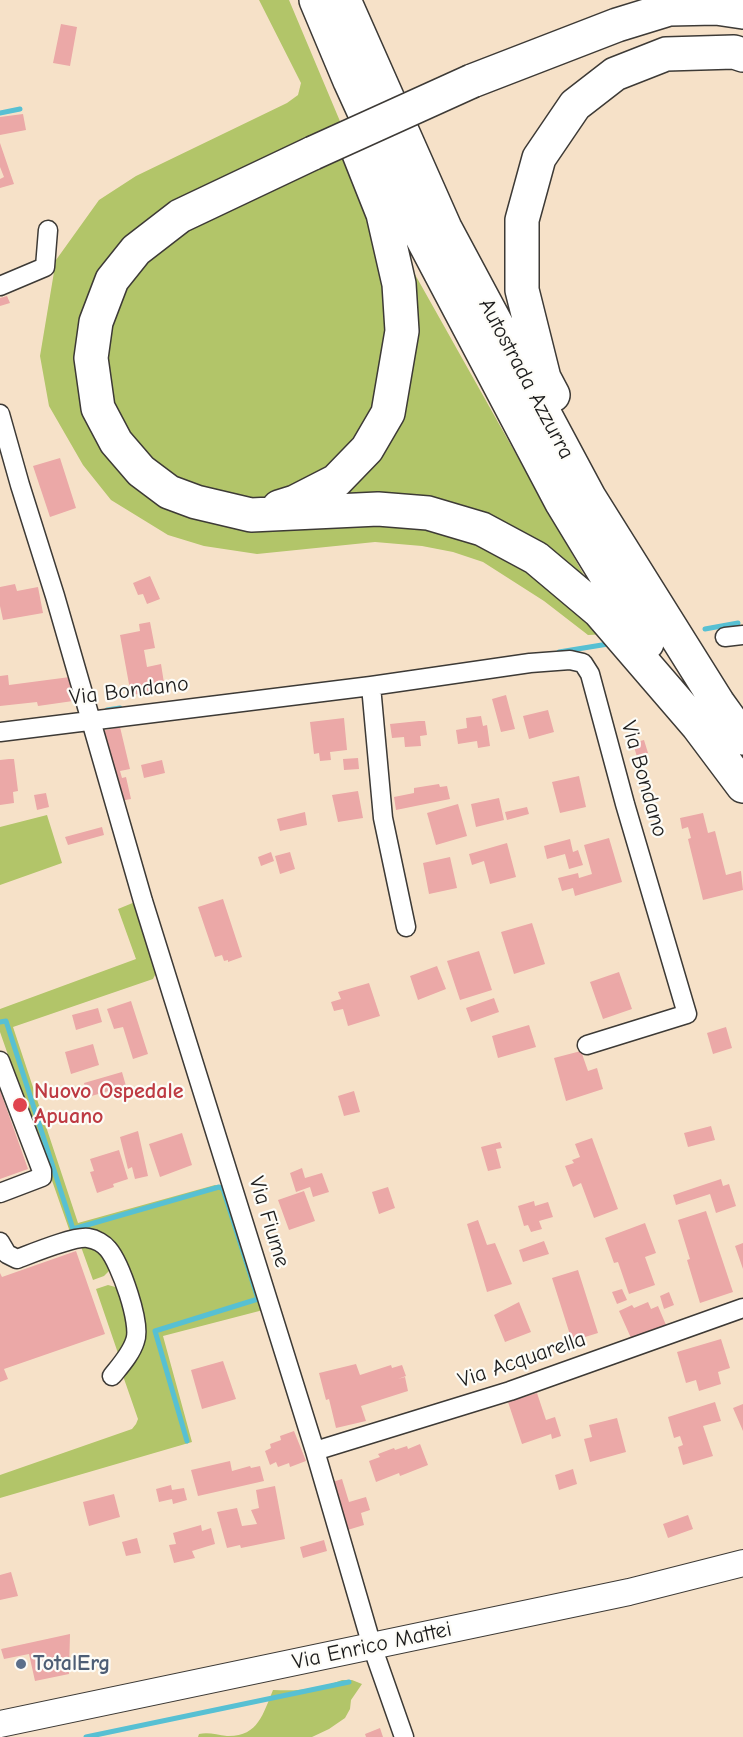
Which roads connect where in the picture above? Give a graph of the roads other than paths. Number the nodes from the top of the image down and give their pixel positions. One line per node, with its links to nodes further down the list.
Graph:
1 (300, 0): 9 (highway)
2 (316, 0): 13 (highway)
3 (344, 0): 10 (highway, Autostrada Azzurra)
4 (743, 12): 9 (highway, bridge)
5 (743, 55): 10 (highway)
6 (48, 230): 7 (street)
7 (0, 286)
8 (0, 414): 12 (street, Via Fiume)
9 (250, 515): 13 (highway)
10 (627, 557): 15 (highway, Autostrada Azzurra)
11 (371, 686): 12 (street, Via Bondano); 17 (street); 18 (street, Via Bondano)
12 (91, 720): 14 (street, Via Bondano); 24 (street, Via Fiume)
13 (699, 726): 16 (highway)
14 (0, 732)
15 (743, 738)
16 (743, 786)
17 (406, 927)
18 (587, 1045)
19 (0, 1061): 20 (street)
20 (0, 1193)
21 (0, 1242): 23 (street)
22 (743, 1308): 24 (street, Via Acquarella)
23 (112, 1376)
24 (315, 1451): 26 (street, Via Fiume)
25 (743, 1563): 26 (main road, Via Enrico Mattei)
26 (372, 1646): 27 (main road, Via Enrico Mattei); 28 (street, Via Fiume)
27 (0, 1725)
28 (404, 1737)

